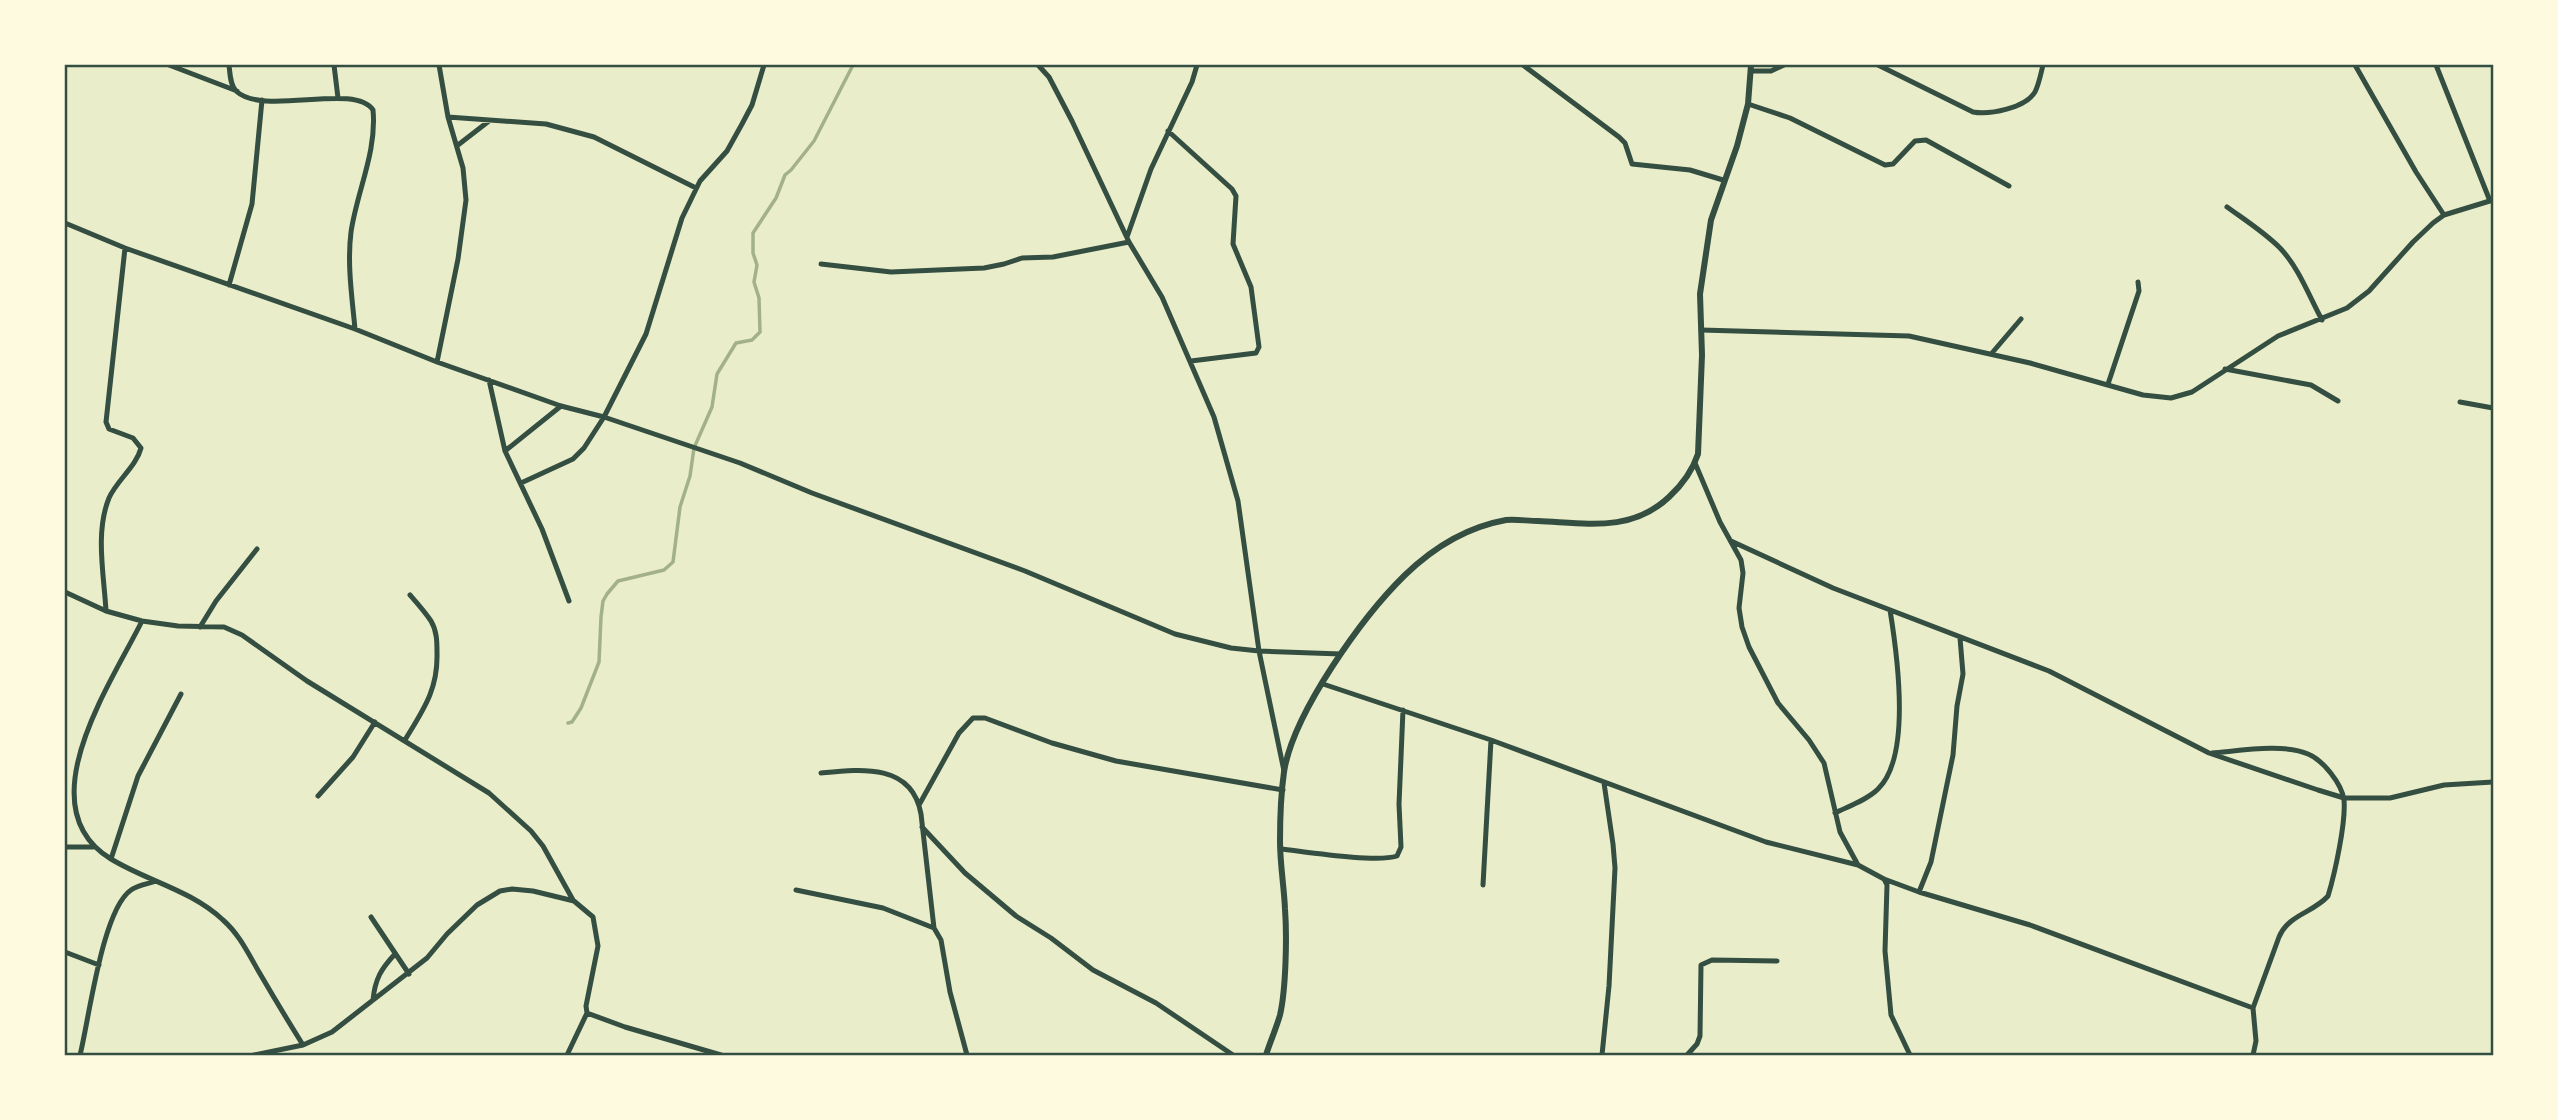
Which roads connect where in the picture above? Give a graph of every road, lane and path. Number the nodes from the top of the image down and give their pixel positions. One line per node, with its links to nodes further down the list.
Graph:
1 (169, 65): 15 (street)
2 (229, 65): 15 (street)
3 (334, 65): 16 (street)
4 (439, 65): 19 (street)
5 (764, 65): 25 (street)
6 (1038, 65): 30 (street)
7 (1197, 65): 21 (street)
8 (1524, 65): 23 (street)
9 (1784, 65): 14 (street)
10 (1878, 65): 11 (street)
11 (2043, 65)
12 (2355, 65): 28 (street)
13 (2436, 65): 26 (street)
14 (1751, 68): 18 (street)
15 (237, 91): 17 (street)
16 (338, 98): 17 (street); 37 (street)
17 (262, 100): 34 (street)
18 (1748, 104): 23 (street); 24 (street)
19 (448, 117): 20 (street); 22 (street)
20 (490, 121): 22 (street); 25 (street)
21 (1168, 131): 30 (street); 40 (street)
22 (458, 145): 41 (street)
23 (1723, 180): 38 (street)
24 (2010, 186)
25 (696, 188): 49 (street)
26 (2492, 200): 28 (street)
27 (2227, 207): 36 (street)
28 (2444, 215): 36 (street)
29 (65, 223): 31 (street)
30 (1128, 239): 32 (street); 40 (street)
31 (125, 248): 34 (street); 59 (street)
32 (821, 264)
33 (2138, 282): 44 (street)
34 (229, 285): 37 (street)
35 (2021, 319): 39 (street)
36 (2322, 320): 42 (street)
37 (355, 329): 41 (street)
38 (1701, 330): 39 (street); 51 (street)
39 (1992, 354): 44 (street)
40 (1191, 361): 63 (street)
41 (437, 362): 43 (street)
42 (2225, 369): 44 (street); 45 (street)
43 (489, 380): 47 (street); 50 (street)
44 (2108, 384)
45 (2338, 401)
46 (2460, 402): 48 (street)
47 (561, 406): 49 (street); 50 (street)
48 (2493, 408)
49 (604, 417): 52 (street); 63 (street)
50 (505, 452): 52 (street)
51 (1695, 463): 53 (street); 64 (street)
52 (521, 483): 57 (street)
53 (1731, 541): 58 (street); 80 (street)
54 (257, 549): 61 (street)
55 (65, 592): 59 (street)
56 (410, 595): 69 (street)
57 (569, 601)
58 (1890, 610): 62 (street); 80 (street)
59 (106, 611): 60 (street)
60 (142, 621): 61 (street); 82 (street)
61 (200, 627): 68 (street)
62 (1960, 638): 71 (street); 91 (street)
63 (1259, 651): 64 (street); 72 (street)
64 (1341, 654): 65 (street)
65 (1323, 684): 67 (street); 72 (street)
66 (181, 694): 85 (street)
67 (1403, 710): 70 (street); 84 (street)
68 (375, 722): 69 (street); 77 (street)
69 (405, 740): 92 (street)
70 (1491, 740): 75 (street); 89 (street)
71 (2209, 753): 78 (street); 78 (street)
72 (1284, 771): 76 (street)
73 (821, 773): 79 (street)
74 (2493, 782): 78 (street)
75 (1604, 783): 86 (street); 111 (street)
76 (1283, 790): 79 (street); 84 (street)
77 (318, 796)
78 (2344, 798): 101 (street)
79 (919, 805): 81 (street)
80 (1835, 813): 86 (street)
81 (922, 827): 94 (street); 109 (street)
82 (94, 847): 83 (street); 85 (street)
83 (65, 848)
84 (1280, 849): 110 (street)
85 (111, 859): 88 (street)
86 (1858, 865): 87 (street)
87 (1884, 879): 91 (street); 113 (street)
88 (156, 881): 98 (street); 103 (street)
89 (1483, 885)
90 (796, 890): 94 (street)
91 (1920, 892): 101 (street)
92 (574, 901): 99 (street); 102 (street)
93 (371, 917): 96 (street)
94 (934, 929): 108 (street)
95 (65, 952): 98 (street)
96 (395, 954): 99 (street); 100 (street)
97 (1777, 961): 112 (street)
98 (99, 965): 104 (street)
99 (409, 974): 100 (street)
100 (373, 1000): 103 (street)
101 (2253, 1008): 114 (street)
102 (587, 1013): 106 (street); 107 (street)
103 (303, 1045): 105 (street)
104 (80, 1055)
105 (254, 1055)
106 (567, 1055)
107 (721, 1055)
108 (967, 1055)
109 (1233, 1055)
110 (1266, 1055)
111 (1602, 1055)
112 (1687, 1055)
113 (1910, 1055)
114 (2255, 1055)

